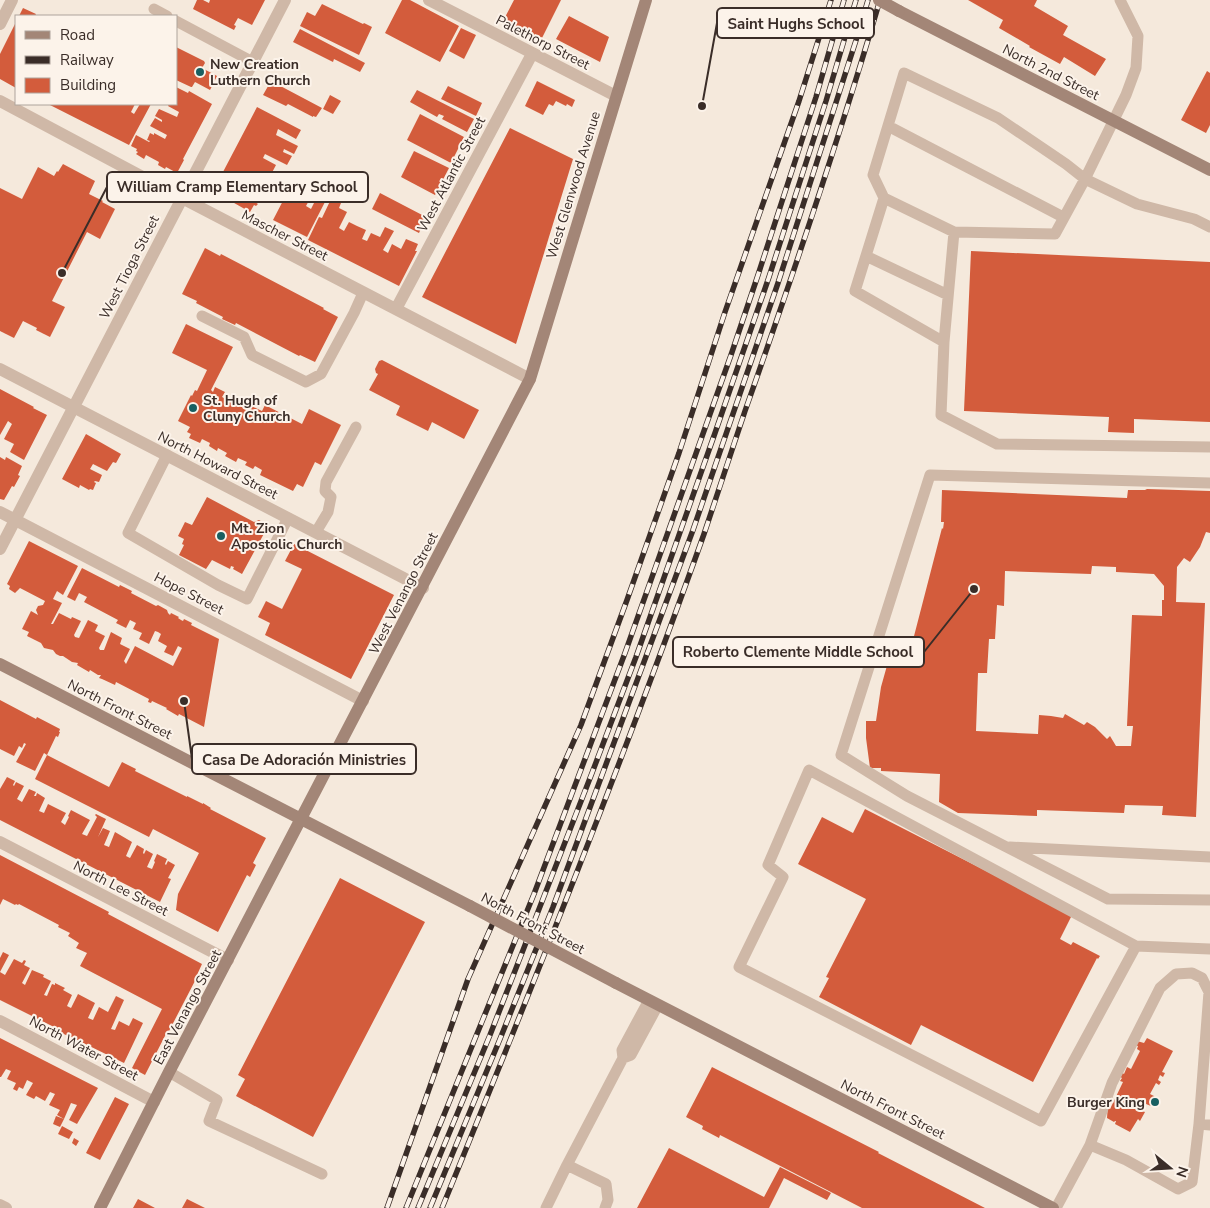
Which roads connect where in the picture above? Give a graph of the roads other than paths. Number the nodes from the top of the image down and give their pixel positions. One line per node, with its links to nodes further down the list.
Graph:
1 (12, 0): 10 (street)
2 (286, 0): 12 (street, West Tioga Street)
3 (429, 0): 11 (street, Palethorp Street)
4 (646, 0): 13 (street, West Glenwood Avenue)
5 (879, 0): 15 (street, North 2nd Street, bridge)
6 (1120, 0): 15 (lane)
7 (154, 9): 8 (lane)
8 (165, 15)
9 (178, 22): 12 (lane)
10 (0, 24)
11 (532, 54): 13 (street, Palethorp Street); 27 (street, West Atlantic Street)
12 (253, 62): 19 (street, West Tioga Street)
13 (616, 96): 31 (street, West Glenwood Avenue)
14 (0, 101): 19 (street, Mascher Street)
15 (1113, 120): 17 (street, North 2nd Street); 18 (lane)
16 (888, 126): 18 (lane); 20 (lane); 21 (lane)
17 (1210, 170)
18 (1085, 179): 21 (lane); 22 (lane)
19 (182, 198): 25 (street, Mascher Street); 32 (street, West Tioga Street)
20 (884, 198): 23 (lane); 24 (lane)
21 (1063, 217): 23 (lane)
22 (1210, 227)
23 (954, 232): 26 (lane)
24 (866, 256): 26 (lane); 29 (lane)
25 (364, 293): 27 (street, Mascher Street); 28 (lane)
26 (948, 296): 29 (lane)
27 (396, 309): 31 (street, Mascher Street)
28 (202, 316)
29 (944, 342): 34 (lane)
30 (0, 369): 32 (street, North Howard Street)
31 (530, 379): 42 (street, West Venango Street)
32 (74, 407): 35 (street, North Howard Street); 39 (street, West Tioga Street)
33 (356, 427): 40 (lane)
34 (1210, 447)
35 (167, 455): 38 (street, North Howard Street); 38 (lane)
36 (1210, 483): 47 (lane)
37 (0, 512): 39 (street, Hope Street)
38 (288, 518): 40 (street, North Howard Street)
39 (15, 520): 41 (street, West Tioga Street); 44 (street, Hope Street)
40 (316, 532): 42 (street, North Howard Street)
41 (0, 549)
42 (423, 588): 44 (street, West Venango Street)
43 (0, 664): 45 (street, North Front Street)
44 (363, 701): 45 (street, West Venango Street)
45 (300, 820): 52 (street, East Venango Street); 53 (street, North Front Street, bridge)
46 (0, 842): 52 (street, North Lee Street)
47 (1006, 847): 48 (lane); 49 (lane)
48 (1210, 857)
49 (1210, 900)
50 (1136, 946): 50 (lane); 51 (lane)
51 (1210, 949)
52 (228, 960): 56 (street, East Venango Street)
53 (653, 1002): 60 (lane); 67 (street, North Front Street)
54 (0, 1021): 57 (street, North Water Street)
55 (1208, 1038): 58 (lane); 59 (lane)
56 (170, 1072): 57 (street, East Venango Street); 61 (lane)
57 (154, 1102): 64 (street, East Venango Street)
58 (1204, 1124): 59 (lane)
59 (1090, 1145): 68 (lane)
60 (567, 1165): 65 (lane); 66 (lane)
61 (322, 1174)
62 (0, 1205): 63 (street)
63 (6, 1208)
64 (100, 1208)
65 (546, 1208)
66 (605, 1208)
67 (1052, 1208)
68 (1056, 1208)

